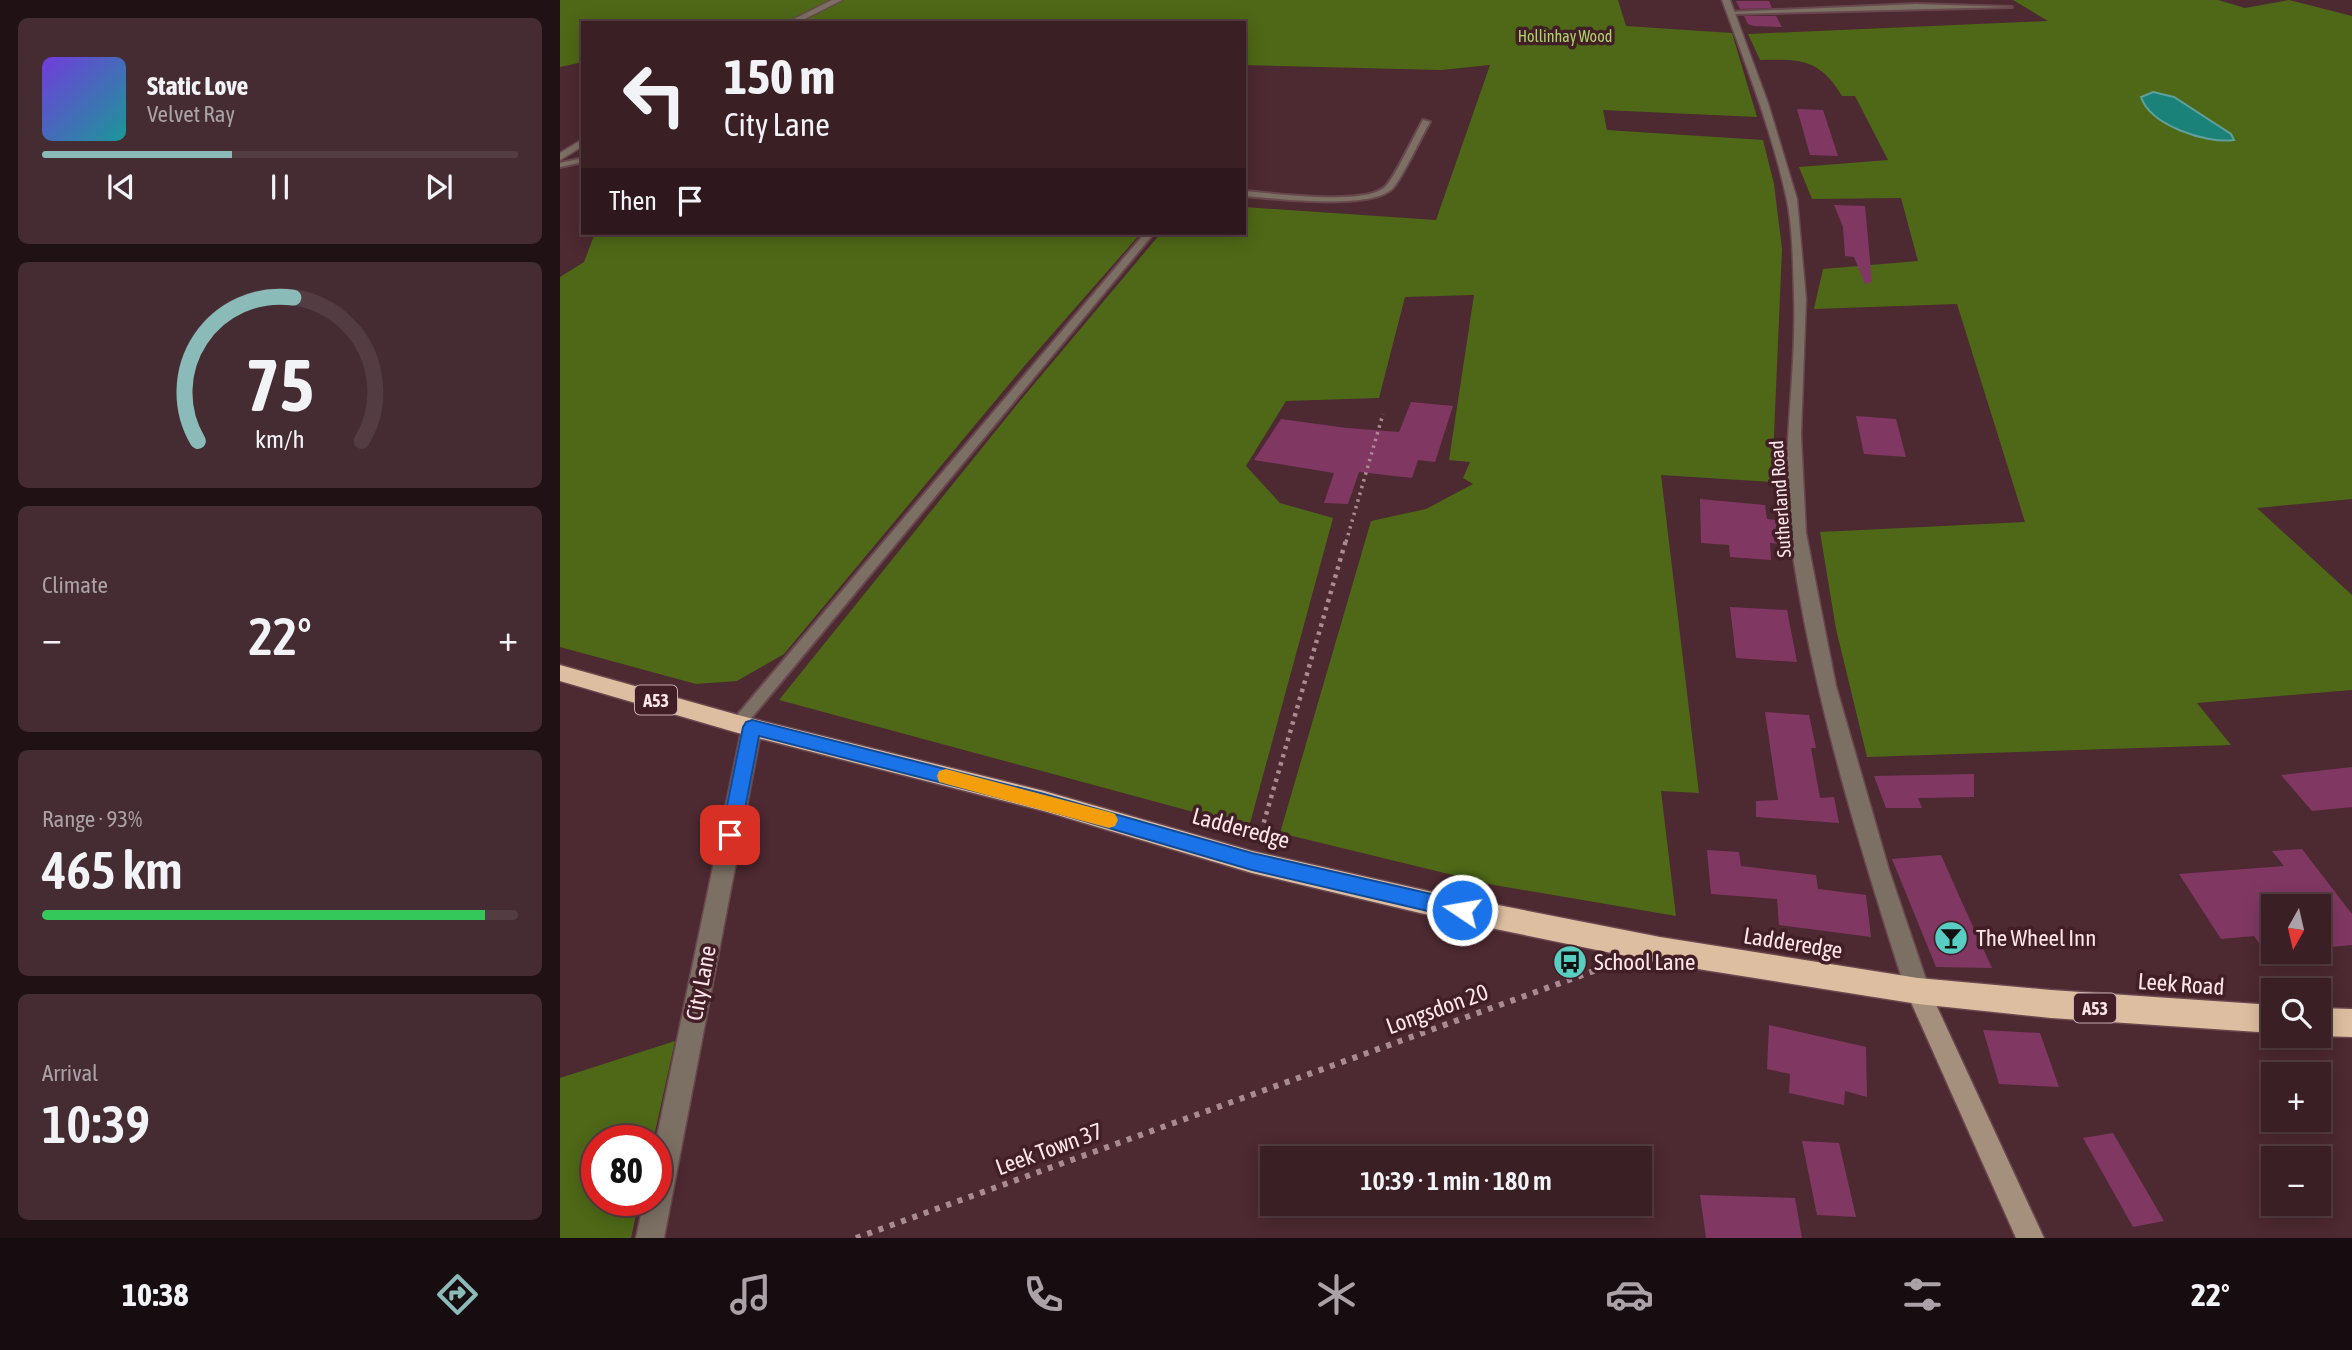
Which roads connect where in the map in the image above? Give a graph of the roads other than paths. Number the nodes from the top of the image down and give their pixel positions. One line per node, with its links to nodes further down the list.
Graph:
1 (838, 0): 6 (street)
2 (1792, 1): 5 (lane)
3 (1729, 6): 5 (lane); 16 (street, Sutherland Road)
4 (2009, 7): 5 (lane)
5 (1780, 10)
6 (794, 21)
7 (1426, 122): 12 (lane)
8 (581, 143): 9 (street)
9 (560, 157)
10 (581, 160): 11 (lane)
11 (560, 165)
12 (1246, 193)
13 (1148, 235): 15 (lane)
14 (560, 673): 15 (highway, Ladderedge / A53)
15 (745, 725): 16 (highway, Ladderedge / A53); 20 (street, City Lane)
16 (1918, 991): 17 (highway, Leek Road / A53); 21 (street)
17 (2261, 1018)
18 (2331, 1022): 19 (highway)
19 (2352, 1023)
20 (650, 1238)
21 (2030, 1238)

